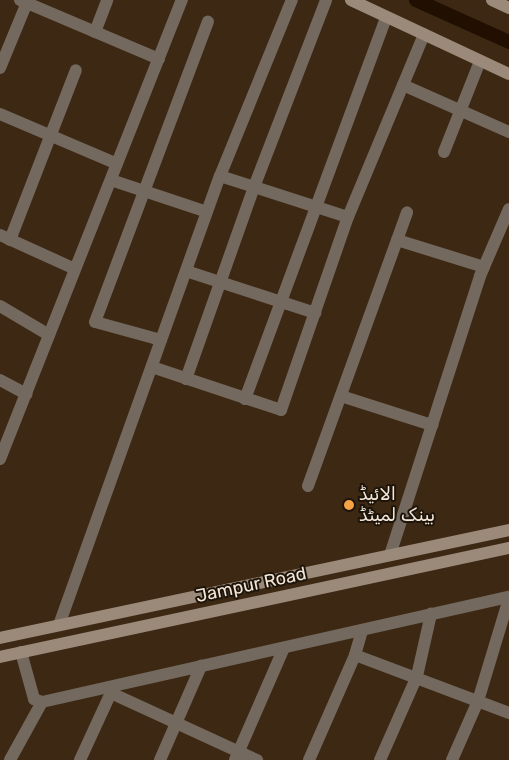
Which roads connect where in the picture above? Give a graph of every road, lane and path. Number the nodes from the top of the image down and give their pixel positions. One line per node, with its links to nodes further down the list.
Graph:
1 (107, 0): 11 (street)
2 (182, 0): 13 (street)
3 (292, 0): 25 (street)
4 (326, 0): 27 (street)
5 (351, 0): 9 (main road)
6 (492, 0): 8 (main road)
7 (25, 1): 11 (street); 15 (street)
8 (509, 8)
9 (386, 17): 12 (main road); 29 (street)
10 (208, 22): 28 (street)
11 (95, 32): 13 (street)
12 (424, 34): 14 (main road); 18 (street)
13 (159, 58): 24 (street)
14 (480, 60): 17 (main road); 19 (street)
15 (0, 68)
16 (76, 70): 22 (street)
17 (509, 74)
18 (403, 85): 19 (street); 33 (street)
19 (460, 111): 21 (street); 23 (street)
20 (0, 114): 22 (street)
21 (509, 132)
22 (52, 136): 24 (street); 34 (street)
23 (444, 152)
24 (117, 164): 26 (street)
25 (220, 176): 27 (street); 31 (street)
26 (110, 180): 28 (street); 37 (street)
27 (254, 187): 29 (street); 39 (street)
28 (145, 192): 31 (street); 44 (street)
29 (317, 207): 33 (street); 40 (street)
30 (509, 209): 36 (street)
31 (207, 212): 38 (street)
32 (407, 212): 35 (street)
33 (348, 218): 42 (street)
34 (5, 238): 37 (street)
35 (397, 240): 36 (street); 49 (street)
36 (484, 267): 51 (street)
37 (75, 269): 43 (street)
38 (186, 271): 39 (street); 44 (street)
39 (219, 282): 40 (street); 46 (street)
40 (281, 303): 42 (street); 50 (street)
41 (0, 306): 43 (street)
42 (315, 312): 50 (street)
43 (49, 335): 48 (street)
44 (161, 340): 45 (street)
45 (152, 367): 46 (street); 59 (street)
46 (186, 378): 50 (street)
47 (0, 380): 48 (street)
48 (26, 394): 52 (street)
49 (341, 396): 51 (street); 53 (street)
50 (245, 399)
51 (432, 425): 56 (street)
52 (0, 459)
53 (308, 486)
54 (509, 530): 56 (main road, Jampur Road)
55 (509, 548): 63 (main road, Jampur Road)
56 (390, 555): 59 (main road, Jampur Road)
57 (509, 598): 58 (street); 70 (street)
58 (431, 614): 60 (street); 67 (street)
59 (59, 625): 61 (main road, Jampur Road)
60 (362, 630): 62 (street); 64 (street)
61 (0, 638)
62 (284, 648): 66 (street); 73 (street)
63 (21, 652): 65 (main road, Jampur Road); 69 (street)
64 (355, 655): 67 (street); 78 (street)
65 (0, 656)
66 (201, 666): 68 (street); 72 (street)
67 (417, 676): 70 (street); 79 (street)
68 (113, 689): 69 (street); 72 (street); 75 (street)
69 (42, 702): 74 (street)
70 (478, 702): 71 (street); 80 (street)
71 (509, 712)
72 (177, 722): 73 (street); 76 (street)
73 (236, 756): 77 (street)
74 (10, 760)
75 (80, 760)
76 (160, 760)
77 (257, 760)
78 (309, 760)
79 (380, 760)
80 (452, 760)

